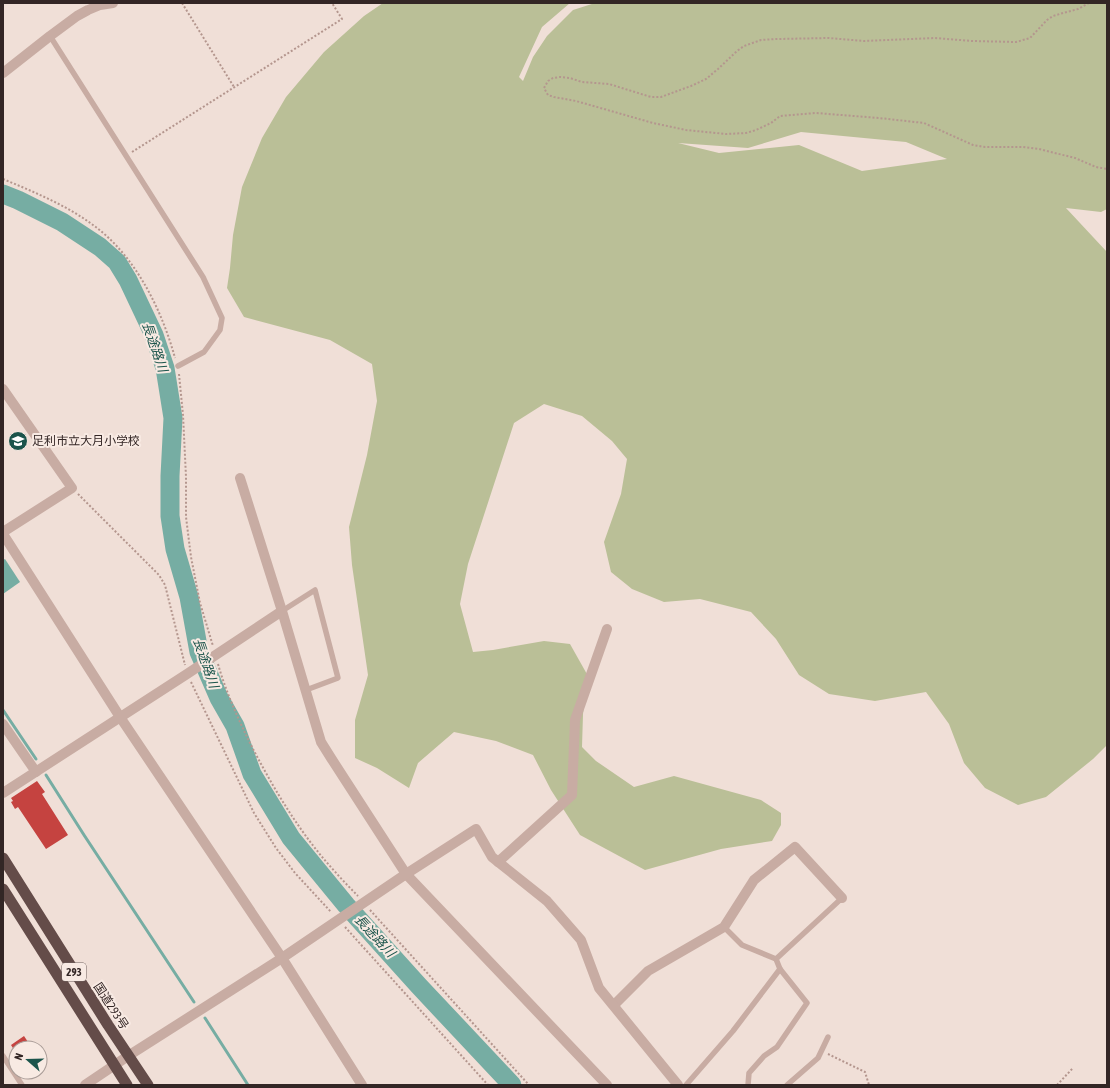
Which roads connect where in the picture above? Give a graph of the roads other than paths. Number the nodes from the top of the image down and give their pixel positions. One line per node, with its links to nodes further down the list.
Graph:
1 (113, 3): 2 (street)
2 (50, 36): 3 (street); 4 (lane)
3 (3, 73)
4 (178, 366)
5 (3, 389): 7 (street)
6 (240, 478): 8 (street)
7 (3, 533): 11 (street)
8 (282, 611): 10 (street); 10 (lane); 11 (street)
9 (607, 629): 16 (street)
10 (306, 690): 17 (street)
11 (120, 717): 13 (street); 21 (street)
12 (3, 724): 13 (street)
13 (36, 772): 14 (street)
14 (3, 793)
15 (3, 858): 27 (highway, 国道293号 / 293)
16 (498, 862): 17 (street); 24 (street)
17 (406, 874): 21 (street); 34 (street)
18 (3, 890): 28 (highway, 293)
19 (842, 898): 20 (street); 22 (lane)
20 (724, 927): 22 (lane); 24 (street)
21 (282, 958): 27 (street); 33 (street)
22 (776, 959): 23 (lane)
23 (780, 970): 36 (lane); 37 (lane)
24 (614, 1006): 35 (street)
25 (828, 1037): 38 (lane)
26 (3, 1056): 29 (lane)
27 (128, 1056): 28 (street); 32 (highway, 国道293号 / 293)
28 (114, 1066): 30 (street); 31 (highway, 293)
29 (22, 1085)
30 (85, 1085)
31 (126, 1085)
32 (148, 1085)
33 (362, 1085)
34 (607, 1085)
35 (678, 1085)
36 (686, 1085)
37 (748, 1085)
38 (787, 1085)

